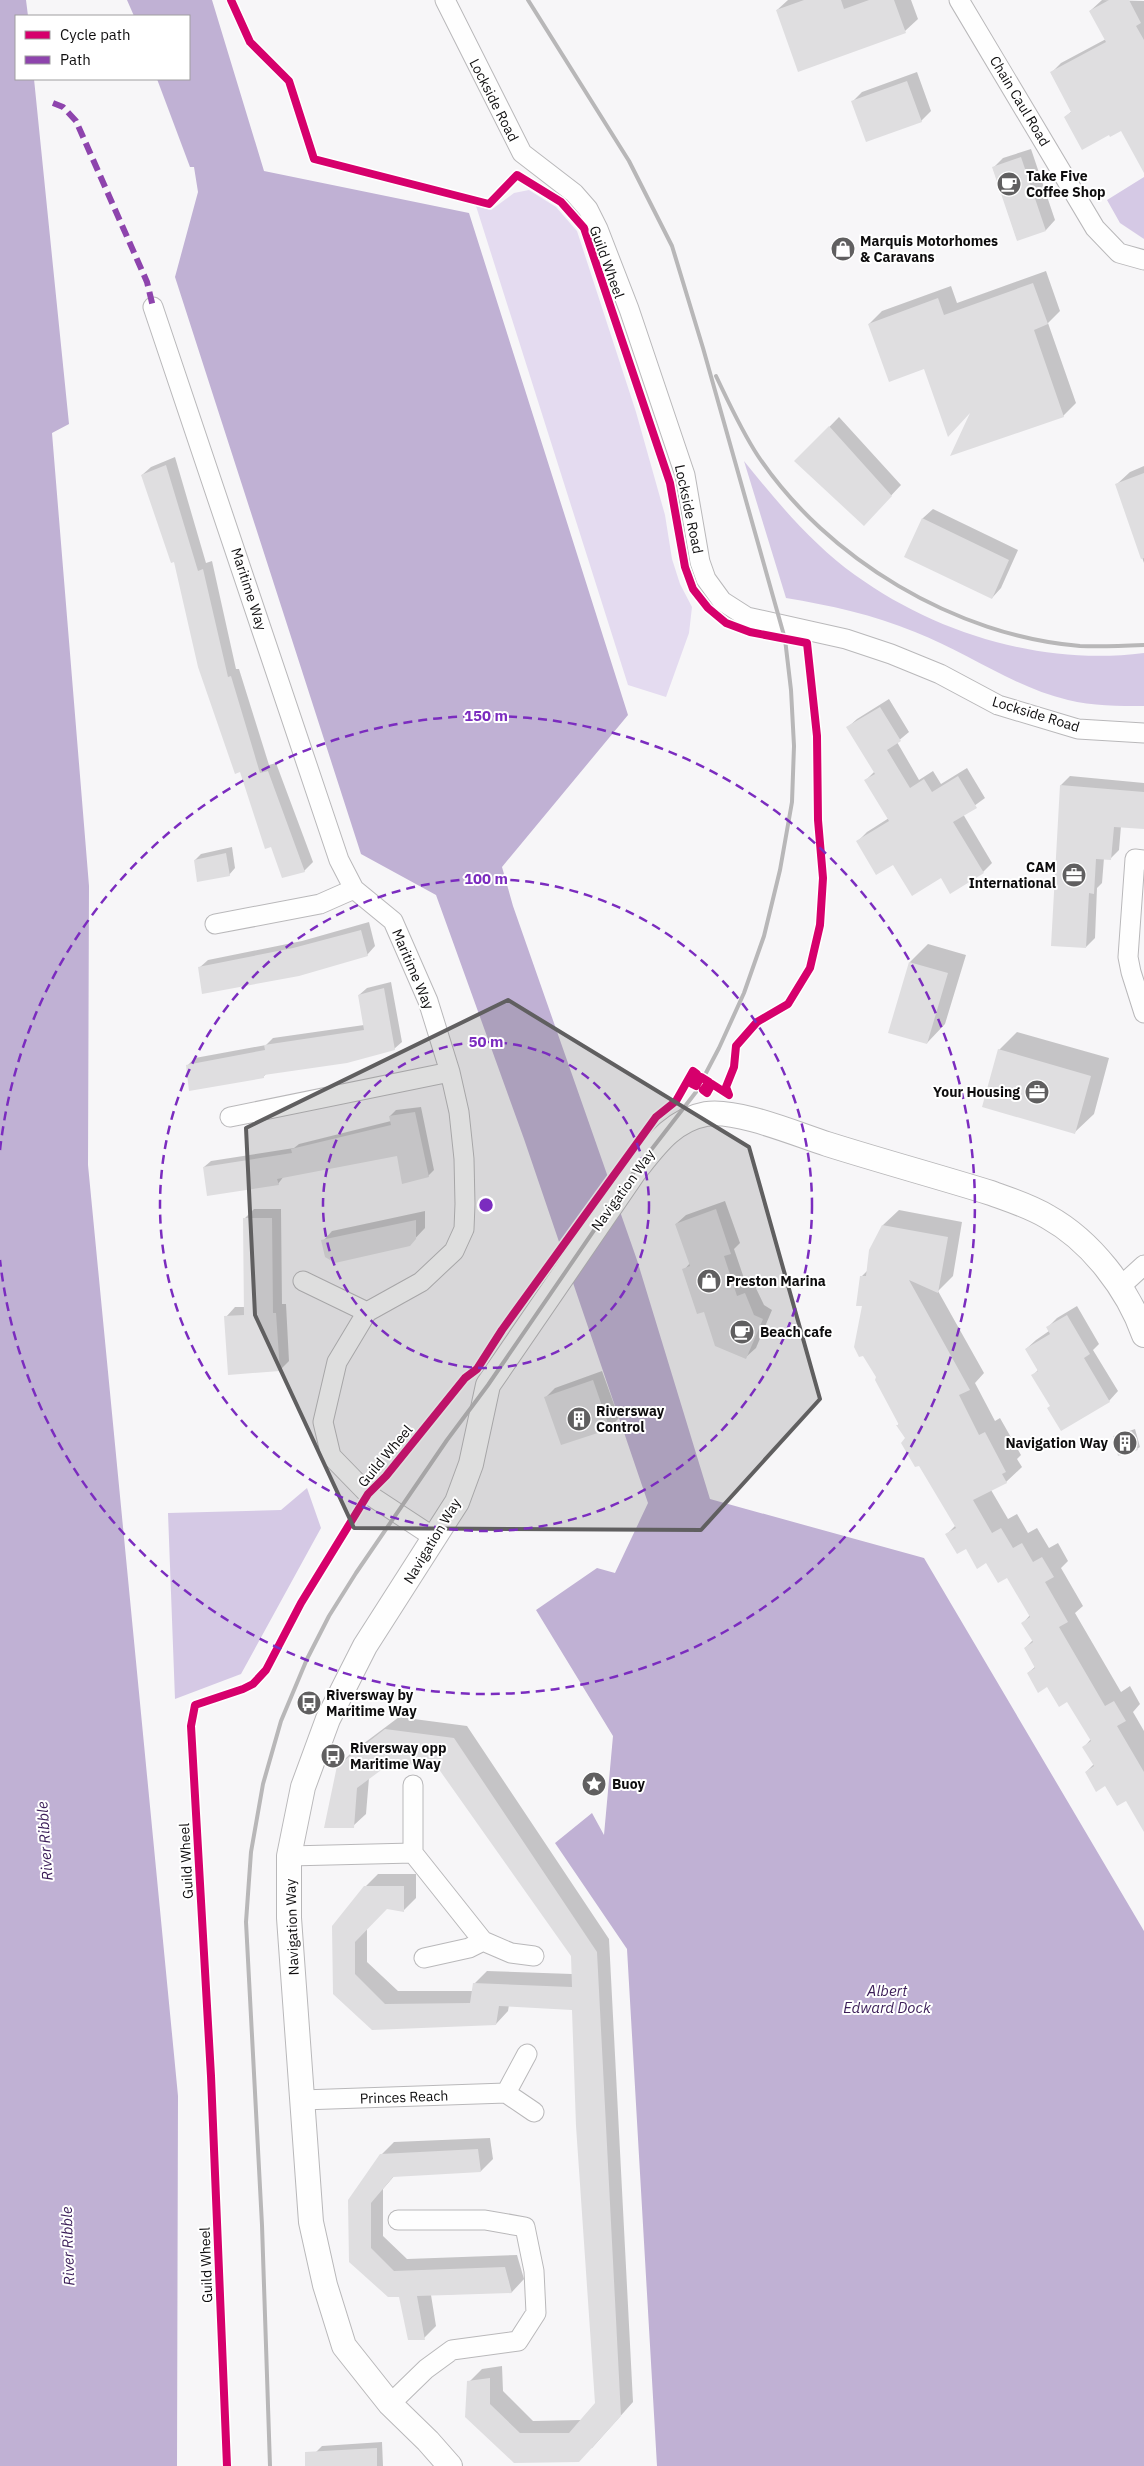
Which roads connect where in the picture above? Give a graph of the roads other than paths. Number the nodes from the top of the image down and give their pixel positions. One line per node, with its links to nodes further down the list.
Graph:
1 (445, 0): 5 (street, Lockside Road)
2 (960, 0): 3 (street, Chain Caul Road)
3 (1144, 260)
4 (153, 307): 7 (street, Maritime Way)
5 (1144, 733)
6 (1144, 860): 9 (street)
7 (354, 889): 8 (street); 10 (street, Maritime Way)
8 (215, 924)
9 (1144, 1013)
10 (450, 1072): 11 (street); 15 (street, Maritime Way)
11 (230, 1117)
12 (1144, 1265): 14 (street)
13 (303, 1281): 15 (street)
14 (1121, 1286): 16 (street, Navigation Way); 17 (street, Navigation Way)
15 (367, 1312): 17 (street, Maritime Way)
16 (1144, 1335)
17 (436, 1538): 20 (street, Navigation Way)
18 (413, 1785): 19 (street)
19 (413, 1853): 20 (street); 21 (street)
20 (290, 1856): 26 (street, Navigation Way)
21 (483, 1941): 22 (street); 23 (street)
22 (534, 1956)
23 (424, 1958)
24 (527, 2054): 25 (street)
25 (506, 2093): 26 (street, Princes Reach); 27 (street)
26 (302, 2100): 29 (street, Navigation Way)
27 (534, 2112)
28 (398, 2220): 29 (street)
29 (390, 2404): 30 (street, Navigation Way)
30 (450, 2466)

